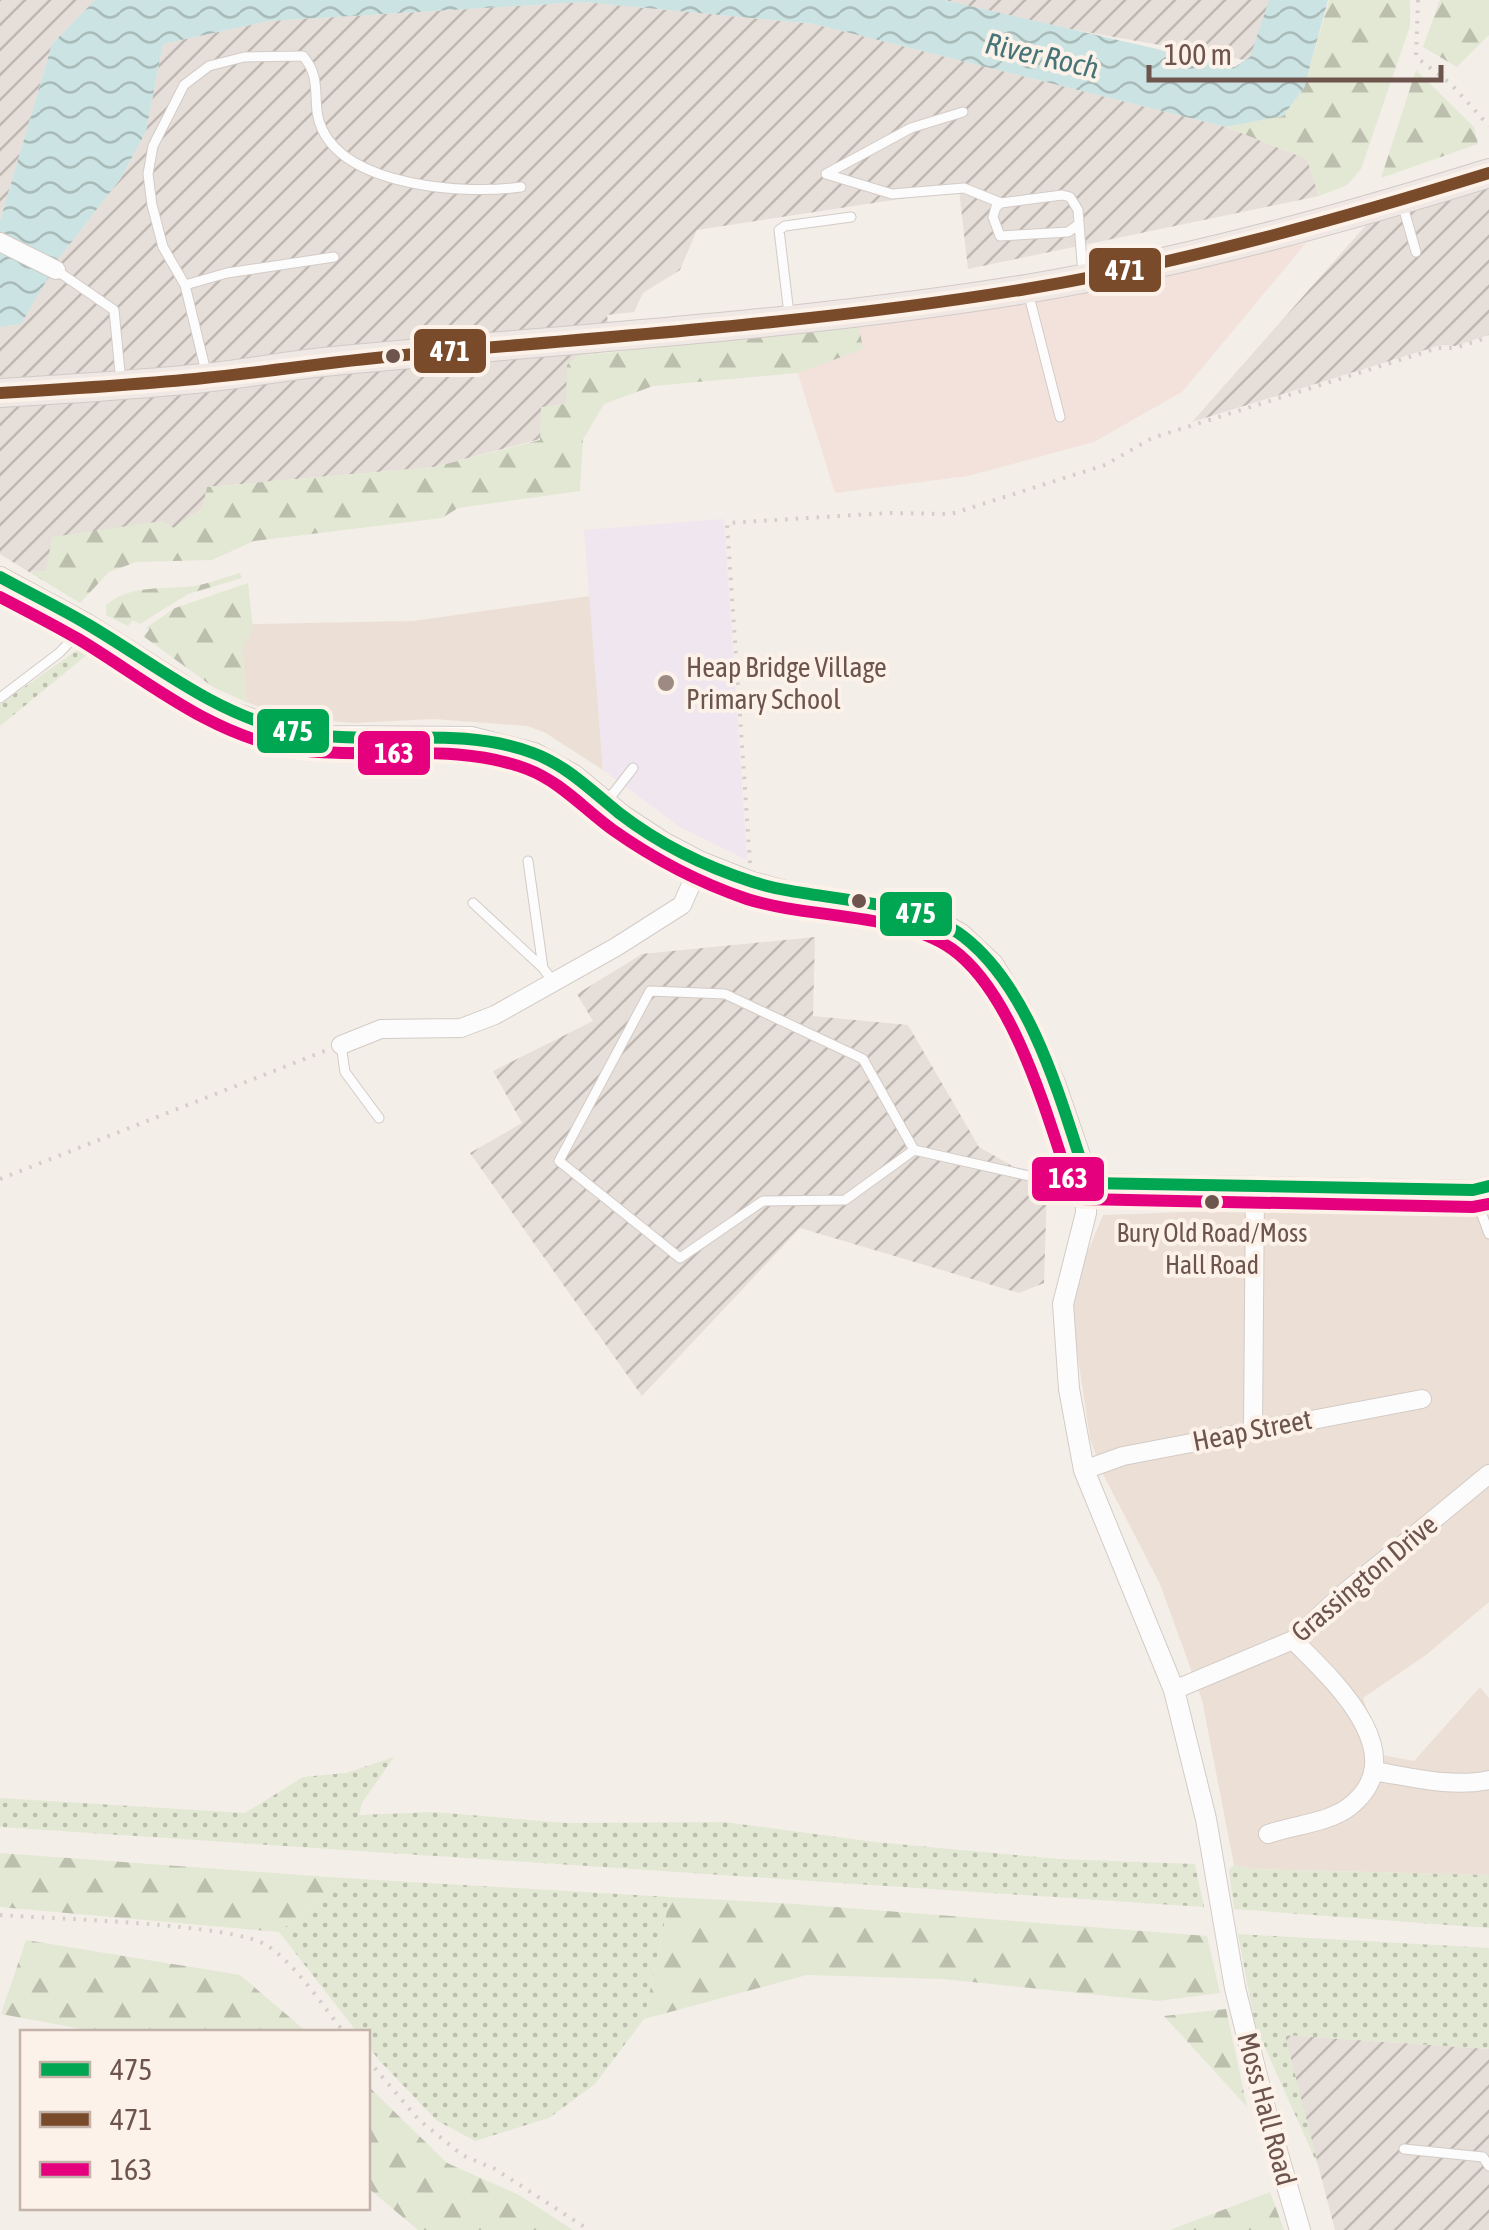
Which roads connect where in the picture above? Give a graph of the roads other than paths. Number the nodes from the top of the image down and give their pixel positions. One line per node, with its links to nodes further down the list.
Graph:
1 (963, 112): 5 (lane)
2 (1489, 173): 4 (highway)
3 (521, 187): 13 (lane)
4 (1396, 202): 9 (lane); 12 (highway)
5 (1001, 204): 7 (lane); 7 (lane)
6 (851, 217): 15 (lane)
7 (1078, 225): 12 (lane)
8 (0, 242): 11 (street)
9 (1416, 252)
10 (334, 258): 13 (lane)
11 (56, 270): 17 (lane)
12 (1084, 278): 14 (highway)
13 (186, 286): 16 (lane)
14 (1027, 289): 15 (highway); 19 (lane)
15 (790, 322): 16 (highway)
16 (207, 378): 17 (highway)
17 (121, 386): 18 (highway)
18 (0, 393)
19 (1060, 416)
20 (0, 577): 21 (street)
21 (87, 624): 22 (lane); 24 (street)
22 (0, 698)
23 (633, 768): 24 (lane)
24 (606, 802): 26 (street)
25 (528, 861): 28 (lane)
26 (701, 862): 28 (street); 32 (street)
27 (473, 903): 28 (lane)
28 (549, 975): 29 (street)
29 (340, 1045): 30 (lane)
30 (379, 1118)
31 (914, 1150): 31 (lane); 32 (lane)
32 (1087, 1178): 33 (street); 38 (street, Moss Hall Road)
33 (1255, 1186): 34 (street); 37 (street)
34 (1481, 1188): 35 (lane)
35 (1489, 1234)
36 (1422, 1399): 37 (street, Heap Street)
37 (1253, 1429): 38 (street, Heap Street)
38 (1084, 1470): 41 (street, Moss Hall Road)
39 (1489, 1474): 40 (street, Grassington Drive)
40 (1293, 1640): 41 (street, Grassington Drive); 42 (street)
41 (1174, 1690): 47 (street, Moss Hall Road)
42 (1373, 1771): 43 (street); 44 (street)
43 (1489, 1780)
44 (1268, 1834)
45 (1404, 2149): 46 (lane)
46 (1489, 2166)
47 (1300, 2230)

